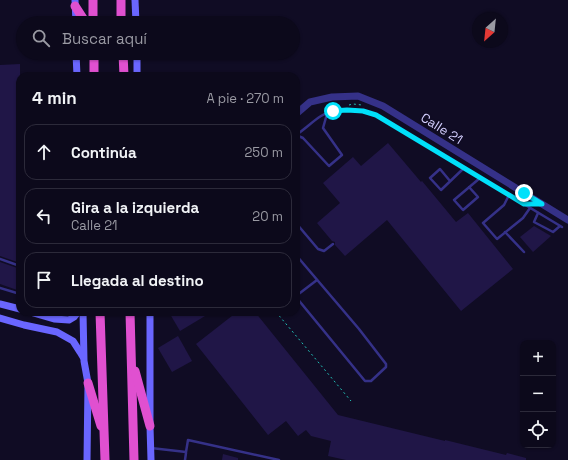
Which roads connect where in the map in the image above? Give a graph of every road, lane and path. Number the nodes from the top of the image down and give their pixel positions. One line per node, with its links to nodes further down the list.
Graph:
1 (93, 0): 7 (highway)
2 (120, 0): 8 (highway)
3 (135, 0): 9 (main road)
4 (75, 3): 5 (main road); 6 (highway)
5 (76, 16)
6 (82, 16)
7 (93, 16)
8 (121, 16)
9 (136, 16)
10 (76, 60): 14 (main road)
11 (94, 60): 15 (highway)
12 (123, 60): 16 (highway)
13 (137, 60): 17 (main road)
14 (77, 72)
15 (94, 72)
16 (124, 72)
17 (137, 72)
18 (300, 111): 28 (street, Calle 21)
19 (327, 113): 20 (lane); 21 (lane); 22 (lane)
20 (300, 132)
21 (300, 137)
22 (464, 168): 23 (lane); 24 (lane)
23 (480, 178): 25 (lane); 26 (lane)
24 (450, 181): 24 (lane)
25 (469, 187): 25 (lane)
26 (509, 195): 27 (lane); 33 (lane)
27 (524, 204): 28 (lane); 29 (lane)
28 (542, 204): 31 (street, Calle 21)
29 (530, 208): 30 (lane); 33 (lane)
30 (538, 213): 30 (lane)
31 (568, 220)
32 (300, 228): 34 (lane)
33 (505, 232): 35 (lane)
34 (333, 244)
35 (524, 252)
36 (0, 259): 38 (lane)
37 (300, 260): 39 (lane)
38 (16, 265)
39 (317, 280): 42 (lane); 43 (lane)
40 (0, 288): 41 (lane)
41 (16, 293)
42 (300, 293)
43 (300, 301)
44 (0, 304): 45 (main road)
45 (16, 308)
46 (46, 316): 47 (main road)
47 (75, 316)
48 (83, 316): 56 (main road)
49 (100, 316): 60 (highway)
50 (130, 316): 55 (highway)
51 (136, 316): 55 (highway)
52 (150, 316): 59 (main road)
53 (279, 316): 58 (path)
54 (0, 318): 56 (main road)
55 (131, 355): 59 (highway); 65 (highway)
56 (84, 361): 57 (main road)
57 (88, 383): 60 (highway); 63 (main road)
58 (351, 402)
59 (150, 426): 61 (main road)
60 (105, 442): 64 (highway)
61 (150, 448): 62 (lane); 66 (main road)
62 (186, 452): 67 (lane); 68 (lane)
63 (87, 460)
64 (105, 460)
65 (134, 460)
66 (151, 460)
67 (185, 460)
68 (279, 460)

